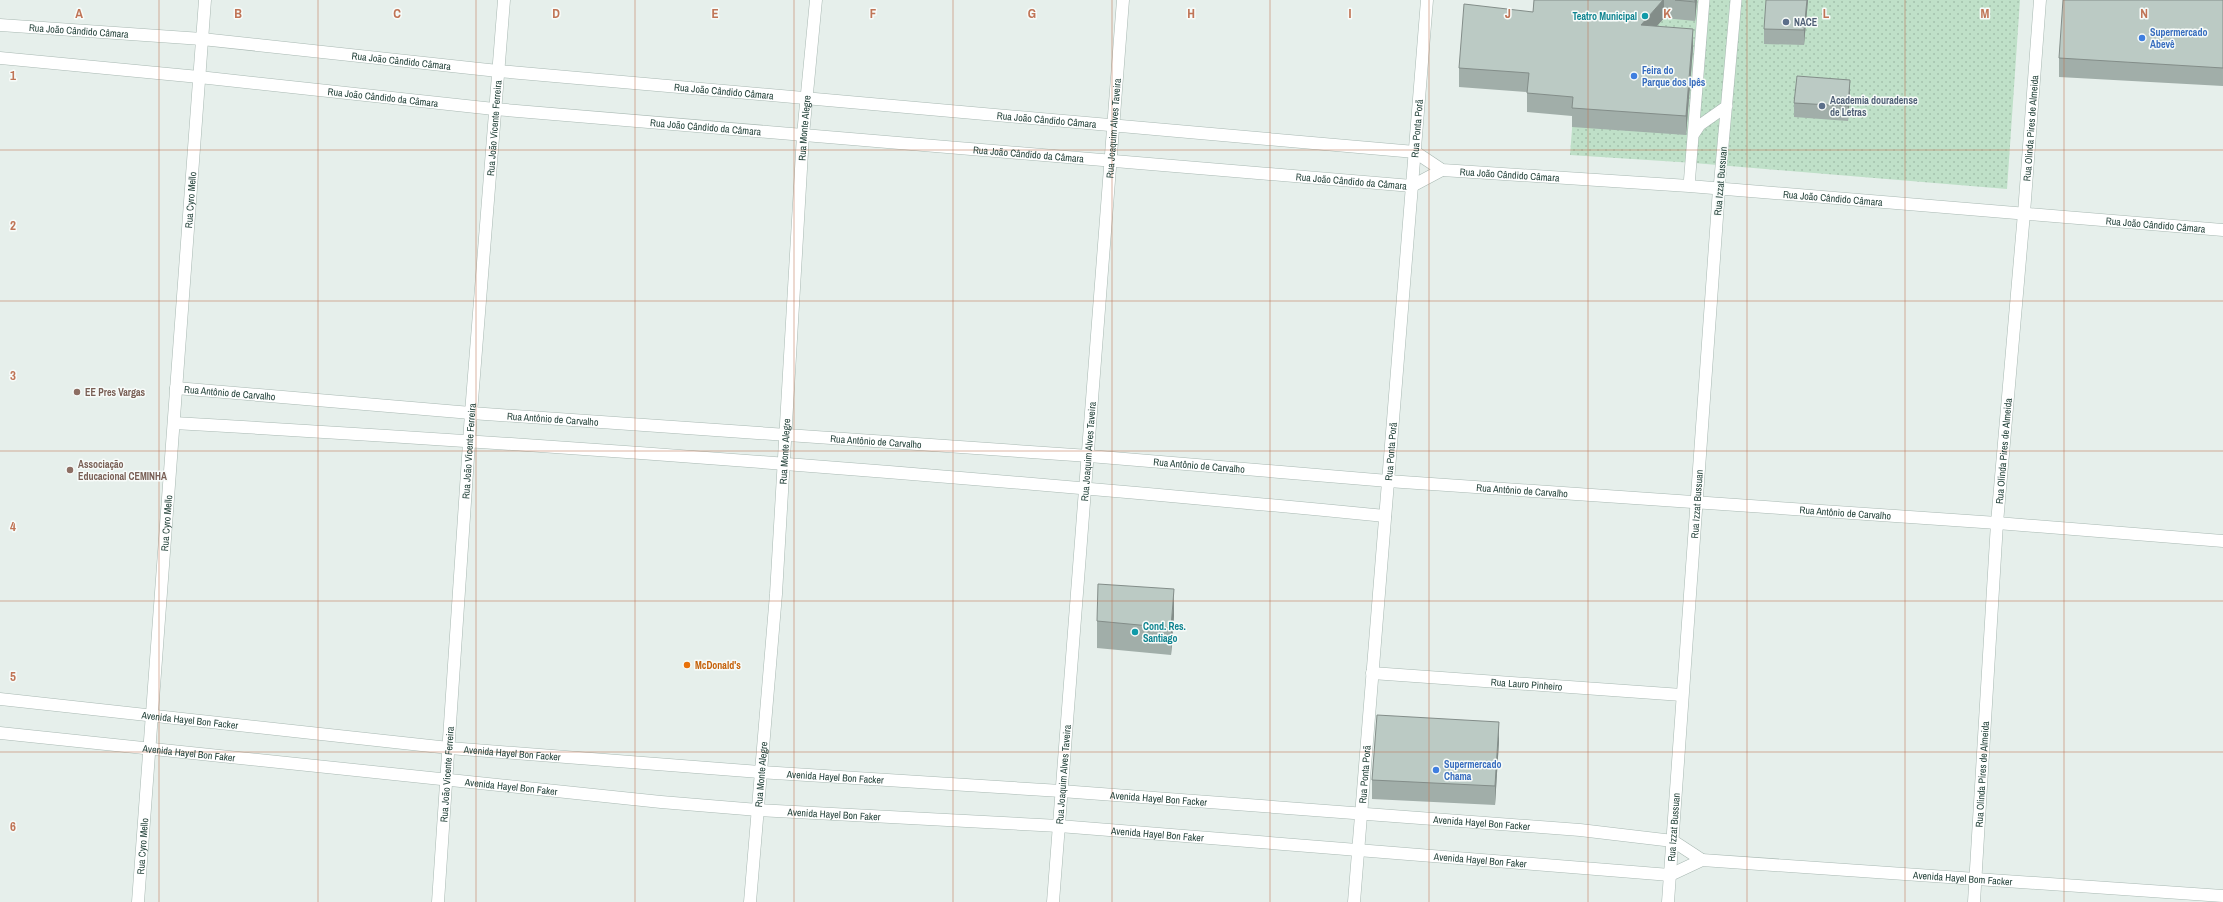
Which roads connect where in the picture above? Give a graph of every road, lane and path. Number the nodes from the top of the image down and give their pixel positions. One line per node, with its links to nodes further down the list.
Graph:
1 (205, 0): 10 (street, Rua Cyro Mello)
2 (504, 0): 12 (street, Rua João Vicente Ferreira)
3 (816, 0): 14 (street, Rua Monte Alegre)
4 (1123, 0): 17 (street, Rua Joaquim Alves Taveira)
5 (1427, 0): 20 (street, Rua Ponta Porã)
6 (1704, 0): 18 (street)
7 (1736, 0): 15 (street, Rua Izzat Bussuan)
8 (2040, 0): 26 (street, Rua Olinda Pires de Almeida)
9 (0, 25): 10 (street, Rua João Cândido Câmara)
10 (202, 39): 12 (street, Rua João Cândido Câmara); 13 (street, Rua Cyro Mello)
11 (0, 58): 13 (street, Rua João Cândido da Câmara)
12 (498, 71): 14 (street, Rua João Cândido Câmara); 16 (street, Rua João Vicente Ferreira)
13 (199, 77): 16 (street, Rua João Cândido da Câmara); 28 (street, Rua Cyro Mello)
14 (806, 97): 17 (street, Rua João Cândido Câmara); 19 (street, Rua Monte Alegre)
15 (1727, 106): 18 (street); 25 (street, Rua Izzat Bussuan)
16 (494, 109): 19 (street, Rua João Cândido da Câmara); 29 (street, Rua João Vicente Ferreira)
17 (1113, 124): 20 (street, Rua João Cândido Câmara); 21 (street, Rua Joaquim Alves Taveira)
18 (1694, 134): 24 (street)
19 (804, 135): 21 (street, Rua João Cândido da Câmara); 31 (street, Rua Monte Alegre)
20 (1415, 152): 22 (street, Rua João Cândido Câmara); 23 (street, Rua Ponta Porã)
21 (1110, 162): 23 (street, Rua João Cândido da Câmara); 33 (street, Rua Joaquim Alves Taveira)
22 (1442, 170): 23 (street); 24 (street, Rua João Cândido Câmara)
23 (1412, 186): 35 (street, Rua Ponta Porã)
24 (1689, 186): 25 (street, Rua João Cândido Câmara)
25 (1719, 189): 26 (street, Rua João Cândido Câmara); 37 (street, Rua Izzat Bussuan)
26 (2024, 213): 27 (street, Rua João Cândido Câmara); 39 (street, Rua Olinda Pires de Almeida)
27 (2223, 230)
28 (176, 388): 29 (street, Rua Antônio de Carvalho); 30 (street, Rua Cyro Mello)
29 (471, 413): 31 (street, Rua Antônio de Carvalho); 32 (street, Rua João Vicente Ferreira)
30 (174, 423): 32 (street); 44 (street, Rua Cyro Mello)
31 (786, 435): 33 (street, Rua Antônio de Carvalho); 34 (street, Rua Monte Alegre)
32 (469, 440): 34 (street); 47 (street, Rua João Vicente Ferreira)
33 (1089, 456): 35 (street, Rua Antônio de Carvalho); 36 (street, Rua Joaquim Alves Taveira)
34 (784, 465): 36 (street); 48 (street, Rua Monte Alegre)
35 (1388, 481): 37 (street, Rua Antônio de Carvalho); 38 (street, Rua Ponta Porã)
36 (1086, 487): 38 (street); 50 (street, Rua Joaquim Alves Taveira)
37 (1696, 503): 39 (street, Rua Antônio de Carvalho); 42 (street, Rua Izzat Bussuan)
38 (1385, 516): 41 (street, Rua Ponta Porã)
39 (1997, 523): 40 (street, Rua Antônio de Carvalho); 58 (street, Rua Olinda Pires de Almeida)
40 (2223, 541)
41 (1372, 673): 42 (street, Rua Lauro Pinheiro); 52 (street, Rua Ponta Porã)
42 (1682, 695): 54 (street, Rua Izzat Bussuan)
43 (0, 699): 44 (street, Avenida Hayel Bon Facker)
44 (152, 716): 46 (street, Rua Cyro Mello); 47 (street, Avenida Hayel Bon Facker)
45 (0, 732): 46 (street, Avenida Hayel Bon Faker)
46 (149, 747): 49 (street, Avenida Hayel Bon Faker); 60 (street, Rua Cyro Mello)
47 (449, 748): 48 (street, Avenida Hayel Bon Facker); 49 (street, Rua João Vicente Ferreira)
48 (760, 772): 50 (street, Avenida Hayel Bon Facker); 51 (street, Rua Monte Alegre)
49 (447, 781): 51 (street, Avenida Hayel Bon Faker); 61 (street, Rua João Vicente Ferreira)
50 (1062, 791): 52 (street, Avenida Hayel Bon Facker); 53 (street, Rua Joaquim Alves Taveira)
51 (758, 810): 53 (street, Avenida Hayel Bon Faker); 62 (street, Rua Monte Alegre)
52 (1361, 815): 54 (street, Avenida Hayel Bon Facker); 55 (street, Rua Ponta Porã)
53 (1059, 826): 55 (street, Avenida Hayel Bon Faker); 63 (street, Rua Joaquim Alves Taveira)
54 (1672, 841): 56 (street, Avenida Hayel Bom Facker); 57 (street, Rua Izzat Bussuan)
55 (1358, 851): 57 (street, Avenida Hayel Bon Faker); 64 (street, Rua Ponta Porã)
56 (1702, 860): 57 (street, Avenida Hayel Bom Facker); 58 (street, Avenida Hayel Bom Facker)
57 (1670, 875): 65 (street, Rua Izzat Bussuan)
58 (1976, 878): 59 (street, Avenida Hayel Bom Facker); 66 (street, Rua Olinda Pires de Almeida)
59 (2223, 896)
60 (138, 902)
61 (438, 902)
62 (750, 902)
63 (1053, 902)
64 (1354, 902)
65 (1668, 902)
66 (1974, 902)

